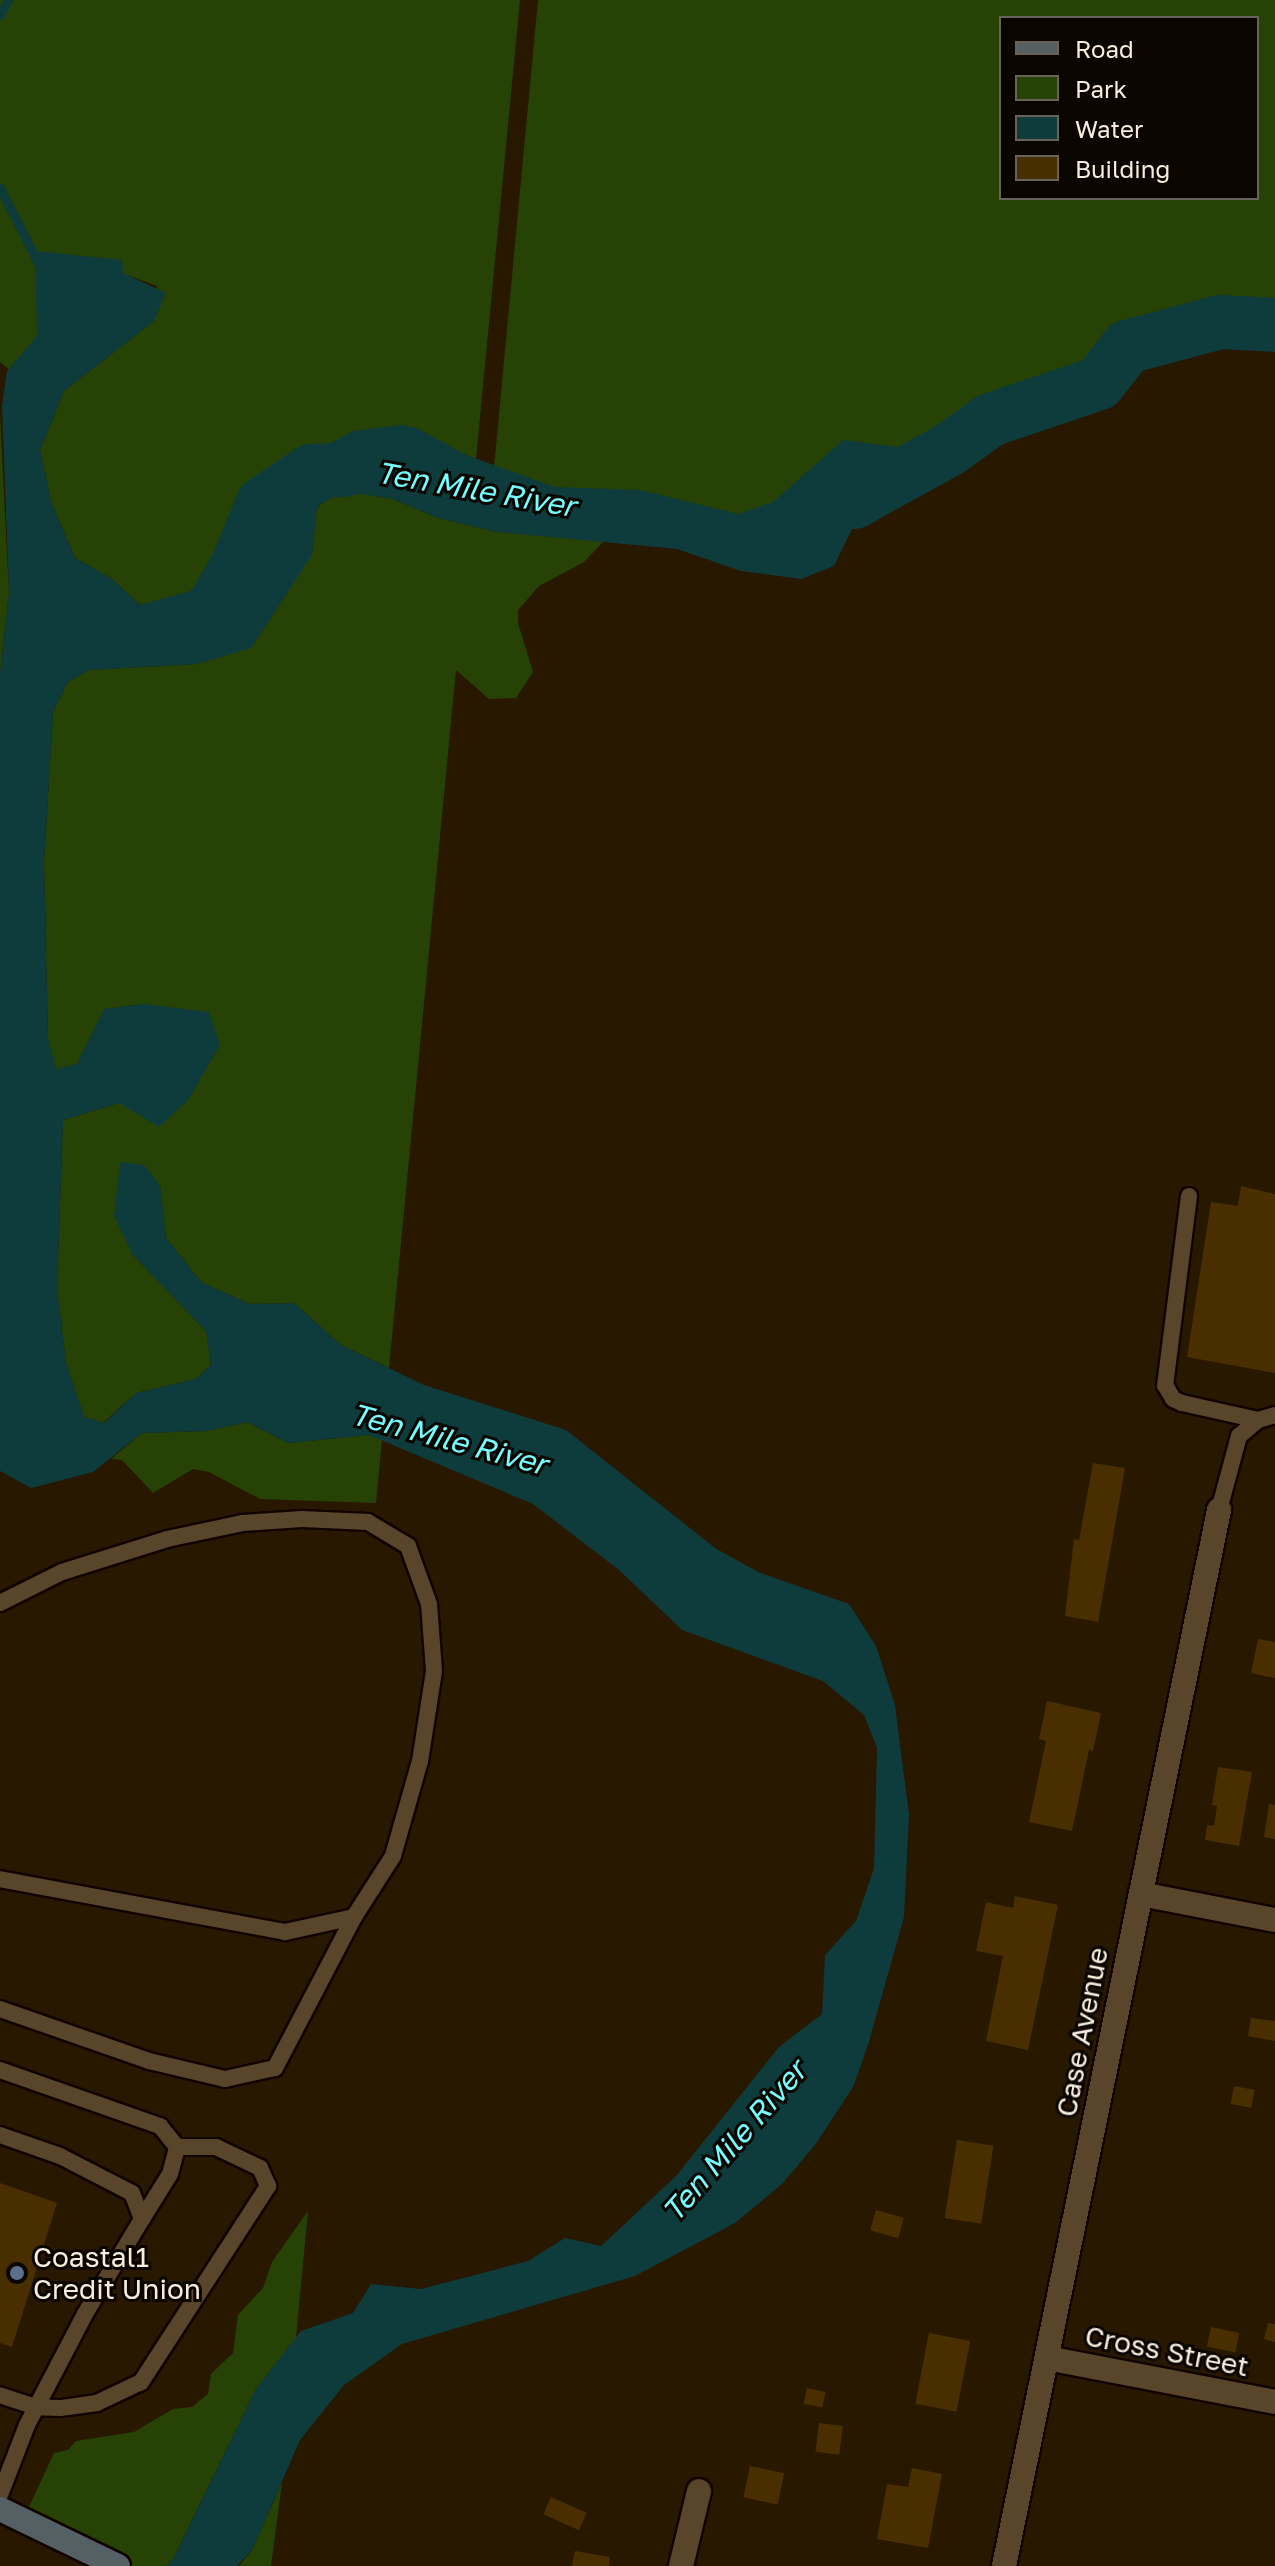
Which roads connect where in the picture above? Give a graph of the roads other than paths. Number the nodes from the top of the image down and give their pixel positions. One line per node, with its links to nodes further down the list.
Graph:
1 (1189, 1196): 2 (lane)
2 (1267, 1418): 3 (lane)
3 (1219, 1510): 6 (street, Case Avenue)
4 (0, 1603): 7 (lane)
5 (0, 1879): 7 (lane)
6 (1141, 1894): 8 (street); 14 (street, Case Avenue)
7 (354, 1917): 9 (lane)
8 (1275, 1920)
9 (0, 2009)
10 (0, 2070): 12 (lane)
11 (0, 2135): 13 (lane)
12 (177, 2147): 13 (lane); 17 (lane)
13 (142, 2219): 17 (lane)
14 (1047, 2358): 16 (street, Cross Street); 23 (street, Case Avenue)
15 (0, 2395): 17 (lane)
16 (1275, 2402)
17 (36, 2407): 19 (lane)
18 (699, 2491): 22 (street)
19 (0, 2495)
20 (0, 2509): 21 (main road)
21 (116, 2565)
22 (681, 2566)
23 (1004, 2566)

